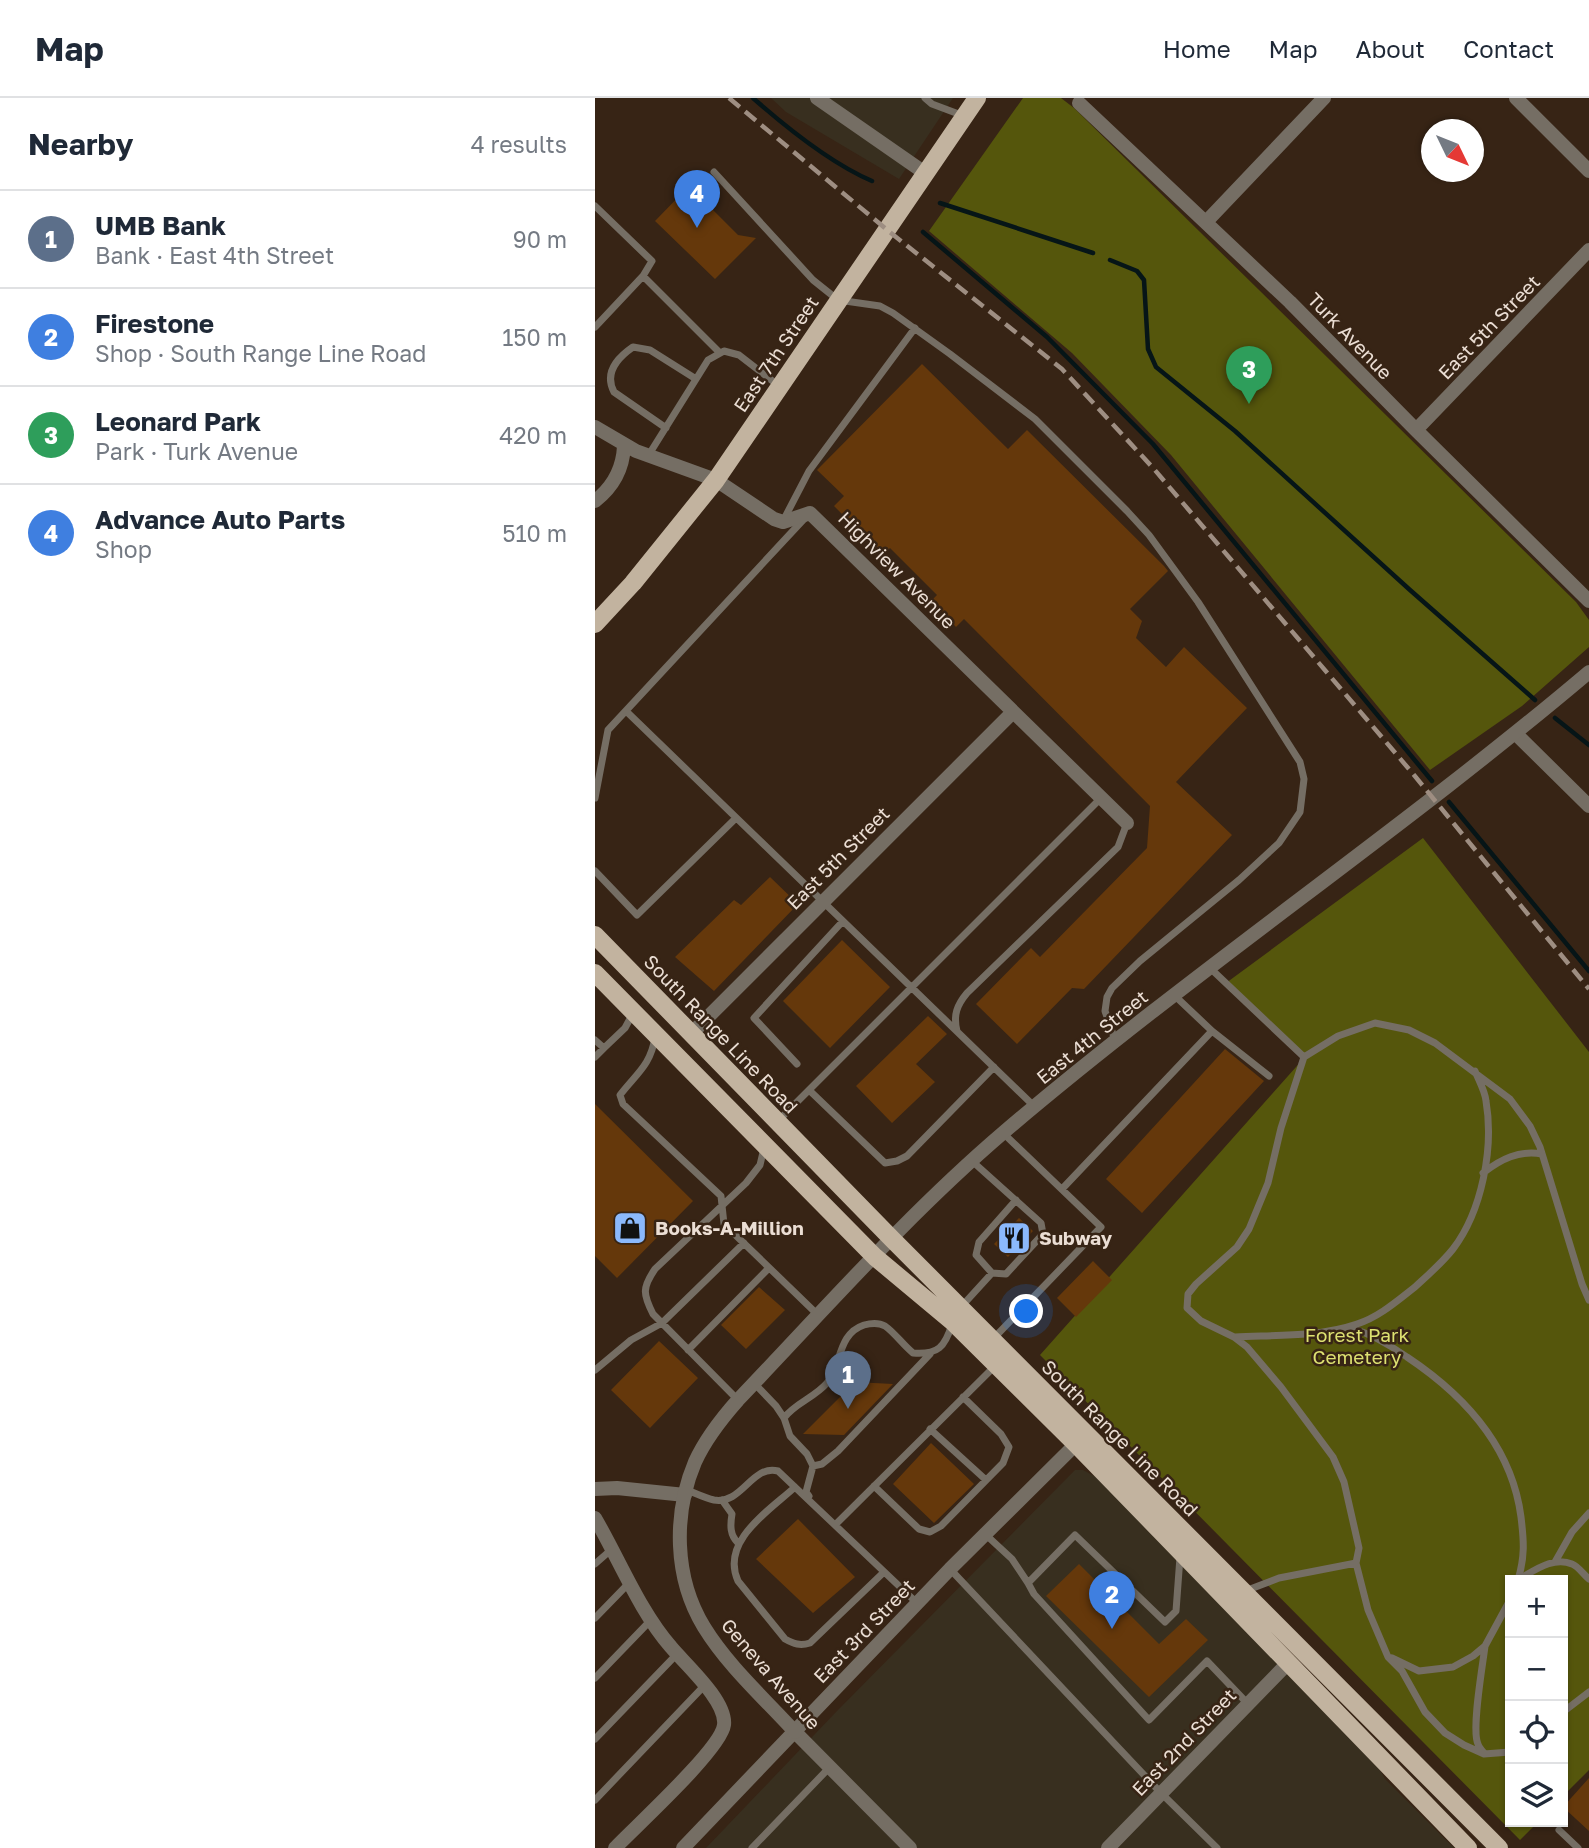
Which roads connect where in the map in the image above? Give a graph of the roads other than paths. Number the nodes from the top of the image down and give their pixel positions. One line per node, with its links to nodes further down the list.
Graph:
1 (817, 98): 10 (street)
2 (925, 98): 7 (lane)
3 (977, 98): 7 (main road, East 7th Street)
4 (1324, 98): 12 (street)
5 (1515, 98): 8 (street)
6 (1079, 103): 12 (street, Turk Avenue)
7 (965, 116): 10 (main road, East 7th Street)
8 (1589, 171)
9 (714, 172): 15 (lane)
10 (925, 173): 15 (main road, East 7th Street)
11 (595, 206): 14 (lane)
12 (1206, 222): 23 (street, Turk Avenue)
13 (1589, 250): 23 (street, East 5th Street)
14 (643, 276): 16 (lane); 18 (lane)
15 (838, 300): 17 (lane); 20 (main road, East 7th Street)
16 (595, 327)
17 (915, 328): 29 (lane); 55 (lane)
18 (720, 353): 19 (lane); 20 (lane)
19 (696, 379): 22 (lane); 22 (lane)
20 (779, 386): 26 (main road, East 7th Street)
21 (595, 428): 24 (street)
22 (666, 428): 25 (lane)
23 (1416, 430): 30 (street, Turk Avenue)
24 (624, 446): 25 (street); 27 (street)
25 (648, 456): 26 (street)
26 (716, 480): 29 (street); 31 (main road, East 7th Street)
27 (595, 501)
28 (810, 513): 29 (street, Highview Avenue); 33 (lane); 34 (street, Highview Avenue)
29 (783, 522)
30 (1589, 601)
31 (595, 624)
32 (1589, 672): 35 (street, East 4th Street)
33 (626, 712): 37 (lane); 39 (lane)
34 (1013, 712): 36 (street, Highview Avenue); 42 (street, East 5th Street)
35 (1516, 734): 38 (street); 45 (street, East 4th Street)
36 (1101, 797): 40 (street, Highview Avenue); 47 (lane)
37 (595, 798)
38 (1589, 806)
39 (736, 818): 41 (lane); 42 (lane)
40 (1127, 823): 51 (lane)
41 (595, 871)
42 (822, 901): 43 (lane); 53 (street, East 5th Street)
43 (843, 921): 47 (lane); 59 (lane)
44 (595, 935): 53 (main road, South Range Line Road)
45 (1210, 968): 48 (street, East 4th Street); 58 (lane)
46 (595, 973): 49 (main road, South Range Line Road)
47 (911, 987): 51 (lane); 63 (lane)
48 (1174, 995): 50 (lane); 55 (street, East 4th Street)
49 (633, 1013): 52 (main road, South Range Line Road); 56 (lane)
50 (1212, 1031): 62 (lane); 71 (lane)
51 (957, 1032): 60 (lane)
52 (655, 1034): 67 (main road, South Range Line Road); 73 (lane)
53 (691, 1034): 65 (main road, South Range Line Road)
54 (595, 1040): 56 (lane)
55 (1116, 1042): 64 (street, East 4th Street)
56 (604, 1048): 57 (lane)
57 (595, 1057)
58 (1304, 1057): 61 (lane); 84 (lane)
59 (797, 1064)
60 (994, 1067): 63 (lane); 64 (lane)
61 (1475, 1071): 68 (lane); 70 (lane)
62 (1269, 1076)
63 (809, 1090): 65 (lane)
64 (1035, 1107): 66 (street, East 4th Street)
65 (778, 1122): 74 (main road, South Range Line Road)
66 (1003, 1133): 69 (street, East 4th Street); 71 (lane)
67 (765, 1147): 73 (lane); 76 (main road, South Range Line Road)
68 (1542, 1154): 70 (lane); 79 (lane)
69 (972, 1161): 72 (lane); 74 (street, East 4th Street)
70 (1483, 1174): 83 (lane)
71 (1062, 1189): 85 (lane)
72 (1016, 1200): 78 (lane); 78 (lane)
73 (722, 1206): 75 (lane); 82 (lane)
74 (892, 1239): 76 (street, East 4th Street); 81 (main road, South Range Line Road)
75 (744, 1243): 77 (lane); 82 (lane)
76 (875, 1257): 80 (street, East 4th Street); 81 (main road, South Range Line Road)
77 (769, 1268): 80 (lane); 86 (lane)
78 (992, 1273): 81 (lane)
79 (1589, 1300)
80 (819, 1315): 90 (street, East 4th Street)
81 (957, 1315): 85 (main road, South Range Line Road); 87 (lane); 88 (main road, South Range Line Road)
82 (662, 1324): 86 (lane); 89 (lane)
83 (1347, 1327): 84 (lane); 116 (lane)
84 (1234, 1337): 112 (lane)
85 (992, 1339): 121 (main road, South Range Line Road)
86 (688, 1350): 92 (lane)
87 (932, 1352): 93 (lane); 96 (lane)
88 (996, 1365): 91 (lane); 95 (main road, South Range Line Road)
89 (595, 1370)
90 (754, 1383): 92 (street, East 4th Street); 93 (lane)
91 (963, 1398): 94 (lane); 97 (lane)
92 (738, 1400): 101 (street, East 4th Street)
93 (784, 1418): 96 (lane)
94 (930, 1430): 97 (lane); 98 (lane)
95 (1076, 1444): 107 (street, East 3rd Street); 110 (main road, South Range Line Road)
96 (813, 1466): 103 (lane)
97 (986, 1480): 98 (lane)
98 (874, 1486): 106 (lane)
99 (795, 1487): 102 (lane); 103 (lane); 108 (lane)
100 (595, 1489): 101 (street)
101 (686, 1492): 102 (lane); 135 (street, Geneva Avenue)
102 (722, 1500): 108 (lane)
103 (815, 1506): 106 (lane)
104 (1589, 1513): 111 (lane)
105 (595, 1518): 109 (street)
106 (835, 1525): 115 (lane)
107 (985, 1534): 114 (street, East 3rd Street); 120 (lane)
108 (738, 1543): 115 (lane)
109 (613, 1549): 113 (lane); 119 (street)
110 (1180, 1551): 120 (lane); 129 (main road, South Range Line Road)
111 (1555, 1562): 117 (lane); 118 (lane)
112 (1356, 1563): 121 (lane); 128 (lane)
113 (595, 1564)
114 (950, 1569): 122 (street, East 3rd Street); 140 (lane)
115 (884, 1572): 122 (lane)
116 (1519, 1575)
117 (1525, 1575)
118 (1589, 1579)
119 (630, 1582): 124 (lane); 125 (street)
120 (1028, 1583): 133 (lane)
121 (1244, 1592): 150 (main road, South Range Line Road)
122 (917, 1604): 135 (street, East 3rd Street)
123 (1505, 1609): 126 (lane)
124 (595, 1618)
125 (650, 1621): 127 (street); 130 (lane)
126 (1485, 1646): 128 (lane); 138 (lane)
127 (677, 1654): 131 (street); 136 (lane)
128 (1388, 1657): 138 (lane)
129 (1288, 1663): 133 (street, East 2nd Street); 149 (main road, South Range Line Road)
130 (595, 1678)
131 (704, 1686): 141 (lane); 143 (street)
132 (1589, 1692): 134 (lane)
133 (1248, 1704): 140 (street, East 2nd Street)
134 (1568, 1708)
135 (795, 1732): 139 (street, Geneva Avenue); 144 (street, East 3rd Street)
136 (595, 1740)
137 (1505, 1752): 138 (lane)
138 (1484, 1754)
139 (829, 1768): 145 (lane); 146 (street, Geneva Avenue)
140 (1161, 1793): 147 (street, East 2nd Street); 148 (lane)
141 (595, 1800)
142 (1559, 1830): 151 (lane)
143 (615, 1848)
144 (683, 1848)
145 (752, 1848)
146 (910, 1848)
147 (1108, 1848)
148 (1217, 1848)
149 (1468, 1848)
150 (1499, 1848)
151 (1579, 1848)

